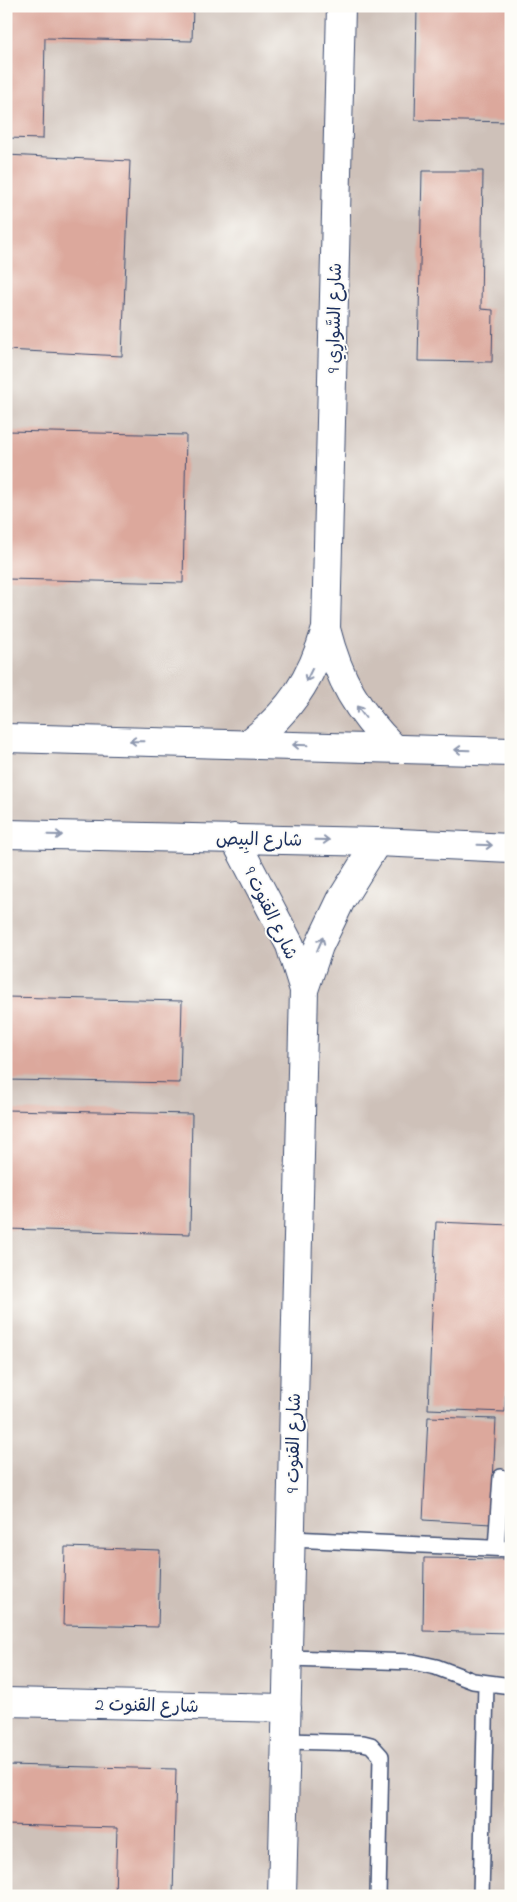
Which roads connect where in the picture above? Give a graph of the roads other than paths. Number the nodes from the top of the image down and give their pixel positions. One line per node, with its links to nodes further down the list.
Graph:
1 (341, 6): 2 (street, شارع السَّوارِي 9)
2 (326, 630): 4 (street, شارع السَّوارِي 9, one-way to 4); 5 (street, شارع السَّوارِي 9, one-way to 2)
3 (6, 738): 4 (street, one-way to 3)
4 (248, 744): 5 (street, one-way to 4)
5 (394, 748): 6 (street, one-way to 5)
6 (511, 752)
7 (6, 834): 8 (street, شارع البِيص, one-way to 8)
8 (234, 838): 9 (street, شارع البِيص, one-way to 9); 11 (street, شارع القنوت 9)
9 (377, 842): 10 (street, شارع البِيص, one-way to 10); 11 (street, شارع القنوت 9, one-way to 9)
10 (511, 848)
11 (304, 990): 13 (street, شارع القنوت 9)
12 (501, 1477): 14 (lane)
13 (291, 1539): 14 (lane); 15 (street, شارع القنوت 9)
14 (503, 1548)
15 (289, 1658): 16 (lane); 19 (street, شارع القنوت 9)
16 (486, 1684): 17 (lane); 23 (lane)
17 (511, 1686)
18 (6, 1702): 19 (street, شارع القنوت 2)
19 (287, 1708): 20 (street, شارع القنوت 9)
20 (286, 1741): 21 (street, شارع القنوت 9); 22 (lane)
21 (282, 1896)
22 (378, 1896)
23 (481, 1896)

